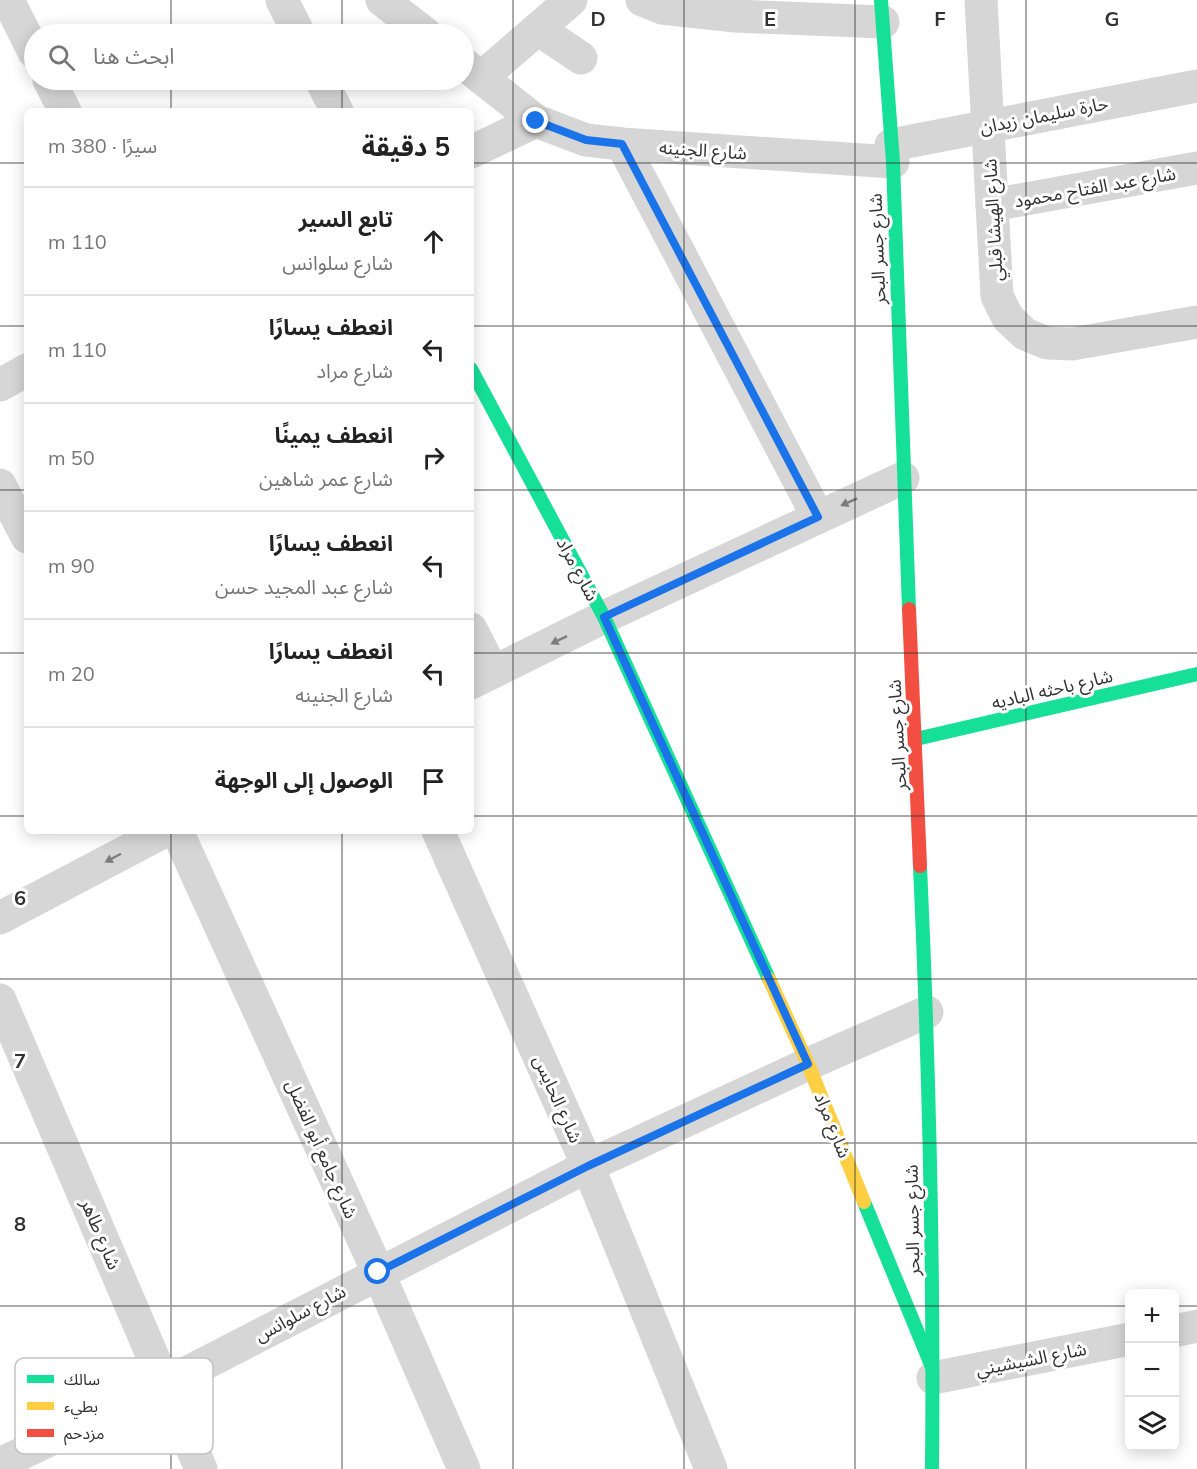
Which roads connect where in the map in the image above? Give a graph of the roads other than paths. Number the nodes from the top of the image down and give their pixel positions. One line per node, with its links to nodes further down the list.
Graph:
1 (8, 0): 11 (street)
2 (282, 0): 8 (street)
3 (571, 0): 10 (street)
4 (981, 0): 21 (street, شارع الهيشا قبلي)
5 (390, 2): 9 (street)
6 (654, 3): 7 (street)
7 (882, 11): 24 (main road, شارع جسر البحر)
8 (294, 24)
9 (415, 24)
10 (537, 29): 12 (street); 13 (street)
11 (24, 32)
12 (581, 58)
13 (474, 70)
14 (474, 73): 20 (street, شارع الجنينه)
15 (1197, 86): 21 (street, حارة سليمان زيدان)
16 (54, 90): 18 (street)
17 (326, 90): 19 (street)
18 (63, 108)
19 (335, 108)
20 (536, 121): 22 (street, شارع الجنينه); 23 (street)
21 (988, 126): 24 (street, حارة سليمان زيدان); 26 (street, شارع الهيشا قبلي)
22 (622, 144): 24 (street, شارع الجنينه); 33 (street)
23 (474, 151)
24 (892, 154): 31 (main road, شارع جسر البحر)
25 (1197, 168): 26 (street, شارع عبد الفتاح محمود)
26 (992, 205): 27 (street, شارع الهيشا قبلي)
27 (1197, 322)
28 (24, 372): 30 (street)
29 (474, 375): 35 (main road, شارع مراد)
30 (0, 385)
31 (903, 478): 33 (street, one-way to 33); 39 (main road, شارع جسر البحر)
32 (0, 484): 34 (street)
33 (818, 517): 35 (street)
34 (24, 531)
35 (604, 617): 38 (street, one-way to 38); 46 (main road, شارع مراد)
36 (474, 642): 38 (street)
37 (1197, 674): 39 (main road, شارع باحثه الباديه)
38 (482, 678)
39 (916, 739): 45 (main road, شارع جسر البحر)
40 (159, 834): 43 (street, one-way to 43)
41 (178, 834): 48 (street, شارع جامع أبو الفضل)
42 (439, 834): 47 (street, شارع الحايس)
43 (0, 918)
44 (0, 1000): 52 (street, شارع طاهر)
45 (927, 1012): 46 (street, شارع سلوانس); 54 (main road, شارع جسر البحر)
46 (808, 1064): 47 (street, شارع سلوانس); 54 (main road, شارع مراد)
47 (588, 1166): 48 (street, شارع سلوانس); 60 (street, شارع الحايس)
48 (378, 1272): 53 (street, شارع سلوانس); 59 (street, شارع جامع أبو الفضل)
49 (1197, 1326): 50 (street)
50 (1179, 1330)
51 (1125, 1341): 54 (street, شارع الشيشيني)
52 (154, 1358)
53 (213, 1359)
54 (933, 1373): 61 (main road, شارع جسر البحر)
55 (21, 1454): 57 (street, شارع سلوانس)
56 (195, 1454): 58 (street, شارع طاهر)
57 (0, 1464)
58 (201, 1469)
59 (464, 1469)
60 (711, 1469)
61 (932, 1469)

